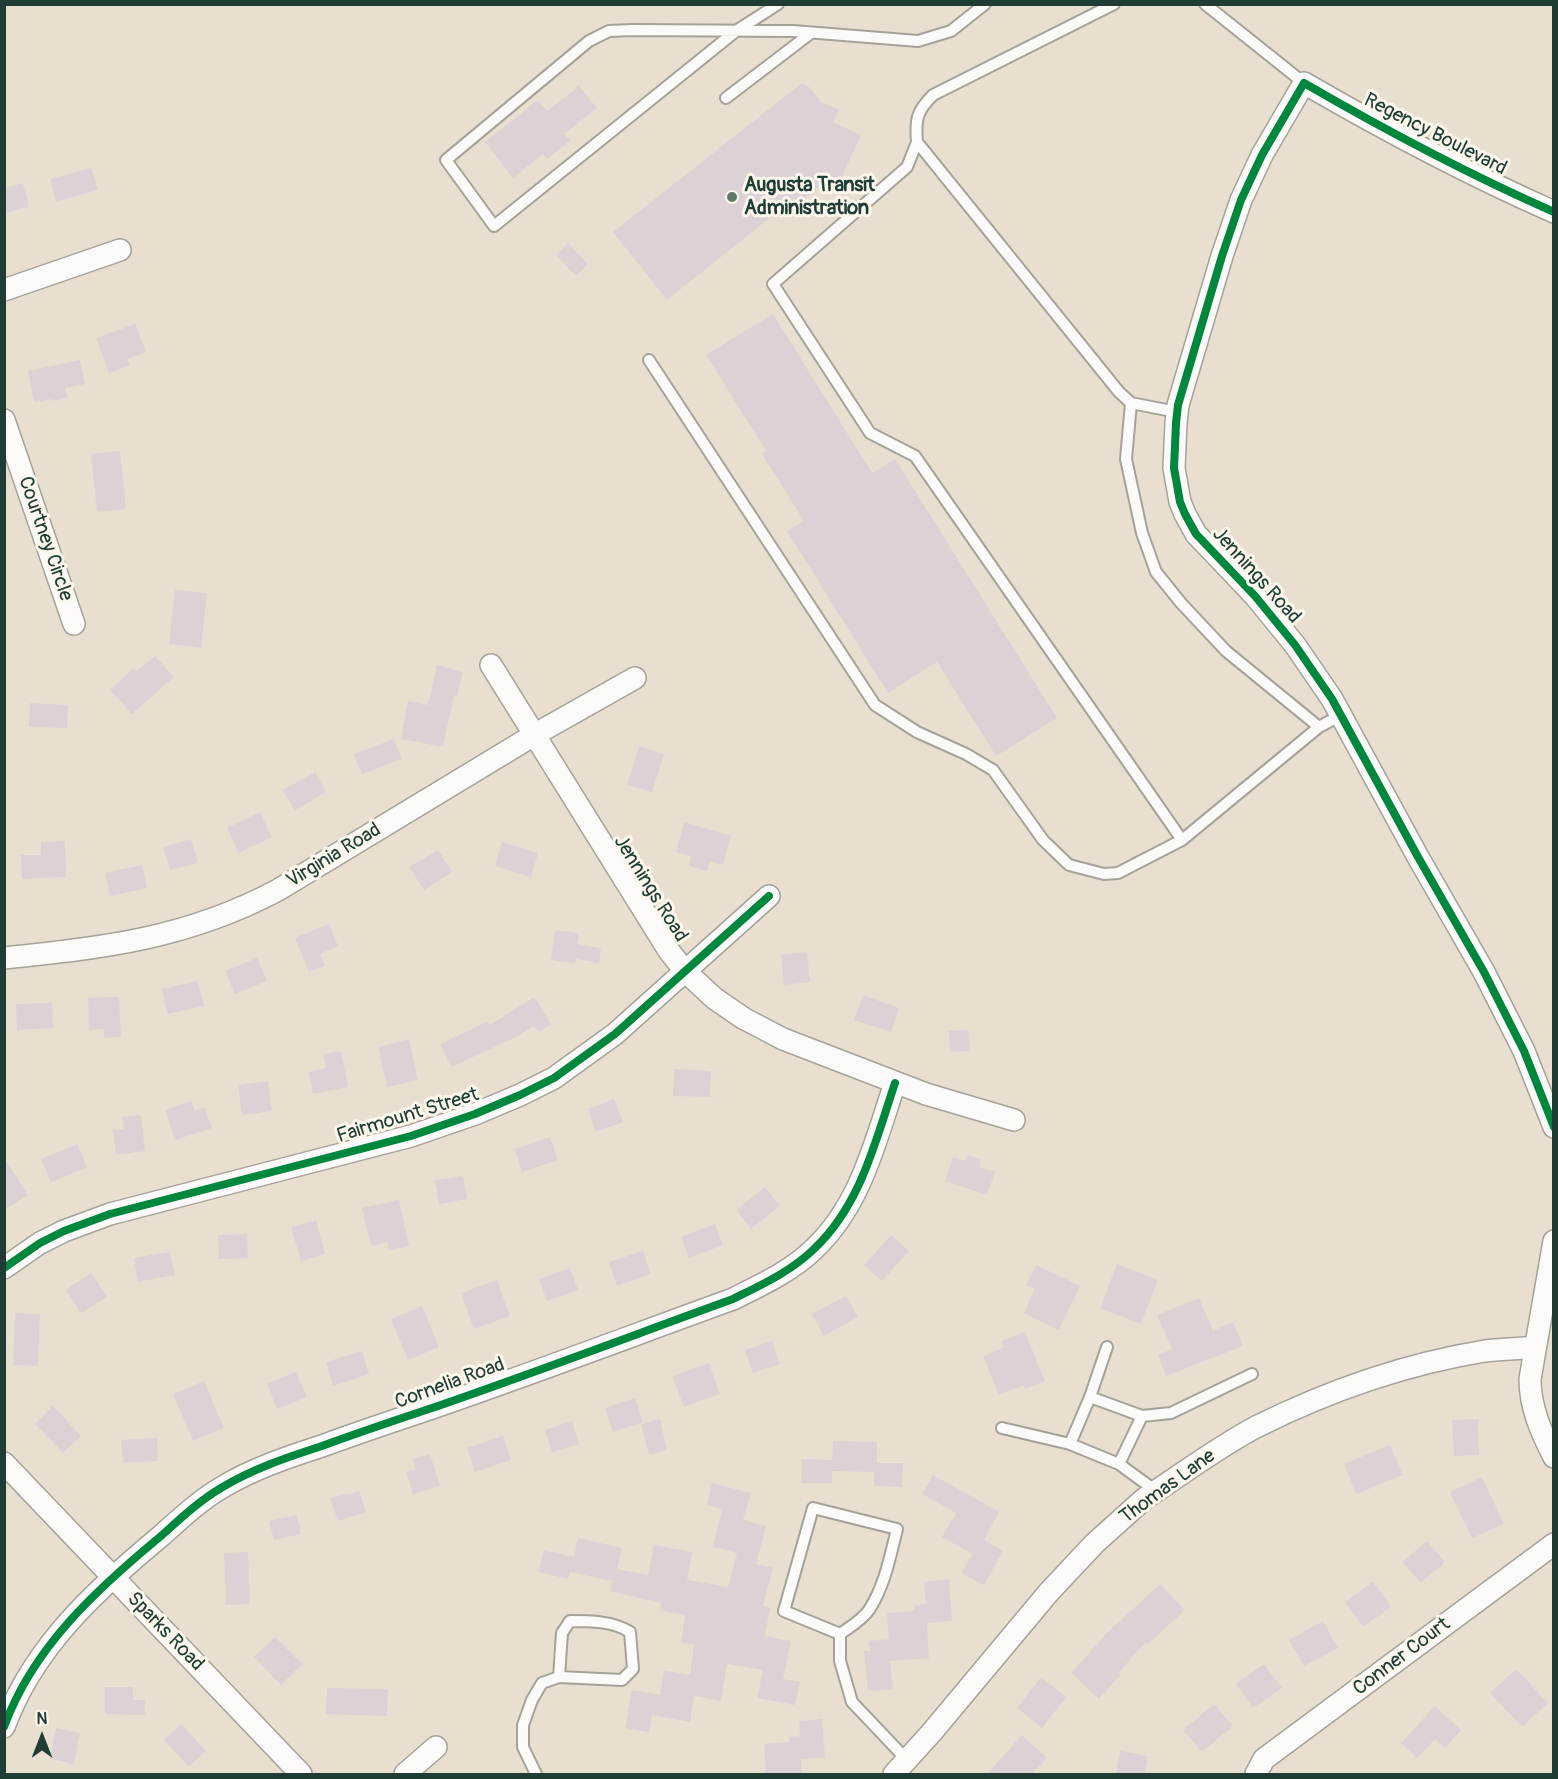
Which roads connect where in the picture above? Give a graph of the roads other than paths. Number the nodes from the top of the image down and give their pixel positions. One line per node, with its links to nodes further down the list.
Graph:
1 (778, 4): 5 (lane)
2 (985, 4): 6 (lane)
3 (1114, 4): 9 (lane)
4 (1204, 4): 7 (lane)
5 (736, 32): 5 (lane); 6 (lane)
6 (811, 33): 8 (lane)
7 (1304, 83): 10 (street, Regency Boulevard); 15 (street, Jennings Road)
8 (726, 98)
9 (917, 142): 14 (lane); 23 (lane)
10 (1554, 212)
11 (120, 250): 12 (street)
12 (4, 290)
13 (649, 360): 23 (lane)
14 (1131, 403): 15 (lane); 21 (lane)
15 (1177, 412): 20 (street, Jennings Road)
16 (4, 420): 17 (street, Courtney Circle)
17 (74, 624)
18 (490, 665): 22 (street, Jennings Road)
19 (635, 678): 22 (street, Virginia Road)
20 (1341, 715): 21 (lane); 29 (street, Jennings Road)
21 (1319, 727): 23 (lane)
22 (534, 735): 25 (street, Virginia Road); 26 (street, Jennings Road)
23 (1182, 840)
24 (769, 896): 26 (street, Fairmount Street)
25 (4, 958)
26 (685, 971): 27 (street, Jennings Road); 31 (street, Fairmount Street)
27 (895, 1083): 28 (street, Jennings Road); 44 (street, Cornelia Road)
28 (1014, 1120)
29 (1554, 1127)
30 (1554, 1241): 33 (street)
31 (4, 1268)
32 (1107, 1347): 35 (lane)
33 (1535, 1347): 39 (street); 42 (street, Thomas Lane)
34 (1252, 1374): 36 (lane)
35 (1090, 1397): 36 (lane); 38 (lane)
36 (1142, 1416): 41 (lane)
37 (1002, 1428): 38 (lane)
38 (1070, 1444): 41 (lane)
39 (1554, 1457)
40 (4, 1463): 44 (street, Sparks Road)
41 (1119, 1464): 42 (lane)
42 (1156, 1491): 49 (street, Thomas Lane)
43 (1554, 1544): 53 (street, Conner Court)
44 (111, 1577): 47 (street, Cornelia Road); 50 (street, Sparks Road)
45 (840, 1634): 45 (lane); 49 (lane)
46 (559, 1677): 46 (lane); 52 (lane)
47 (4, 1727)
48 (436, 1747): 51 (street)
49 (900, 1767)
50 (301, 1774)
51 (405, 1774)
52 (537, 1774)
53 (1256, 1774)

